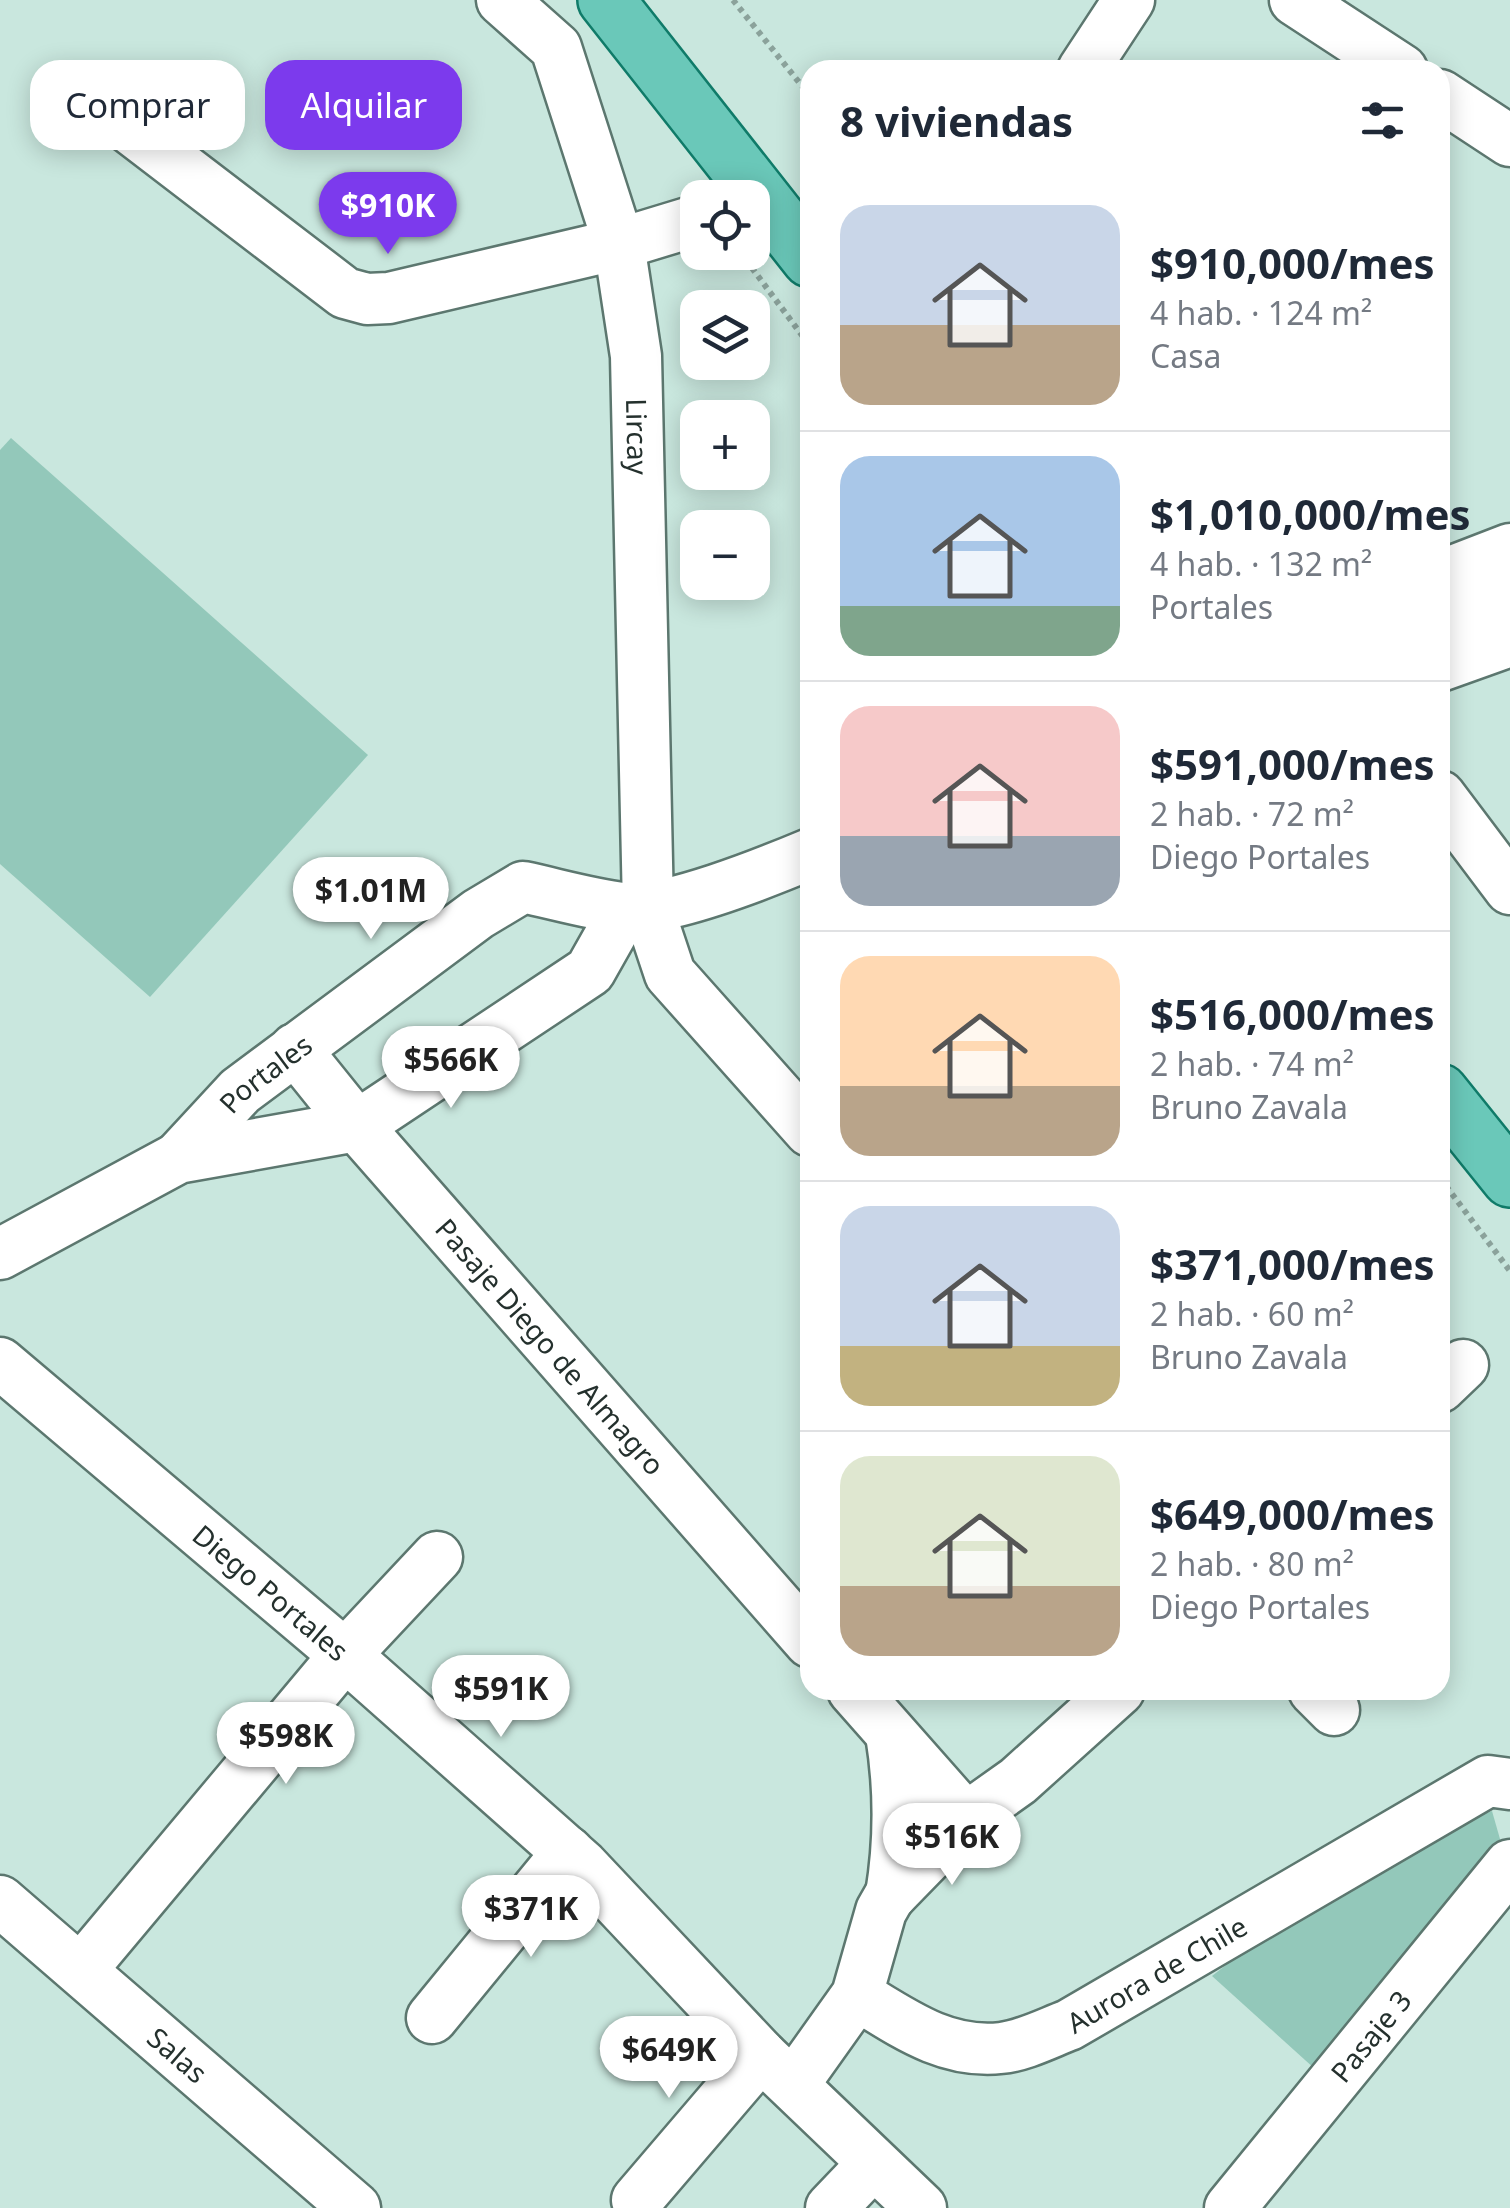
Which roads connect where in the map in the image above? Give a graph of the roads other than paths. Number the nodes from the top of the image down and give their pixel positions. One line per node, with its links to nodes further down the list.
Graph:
1 (502, 0): 13 (street, Lircay)
2 (606, 0): 10 (main road)
3 (1129, 0): 5 (street)
4 (1295, 0): 6 (street)
5 (1090, 60)
6 (1387, 60)
7 (1450, 102): 8 (street)
8 (1510, 141)
9 (158, 150): 13 (street)
10 (742, 180)
11 (770, 215): 14 (main road)
12 (680, 225): 13 (street)
13 (619, 244): 24 (street, Lircay)
14 (800, 248)
15 (1510, 549): 16 (street)
16 (1450, 572)
17 (1510, 592): 18 (street)
18 (1450, 614)
19 (1510, 642): 20 (street)
20 (1450, 663)
21 (1450, 809): 23 (street)
22 (800, 858): 24 (street, Portales)
23 (1510, 889)
24 (636, 908): 25 (street, Portales); 27 (street); 28 (street, Portales)
25 (294, 1050): 28 (street, Pasaje Diego de Almagro); 29 (street, Portales)
26 (1450, 1104): 30 (main road)
27 (800, 1121)
28 (357, 1126): 29 (street, Portales); 34 (street, Pasaje Diego de Almagro)
29 (178, 1158): 31 (street, Portales)
30 (1510, 1179)
31 (0, 1254)
32 (0, 1363): 35 (street, Diego Portales)
33 (437, 1557): 35 (street)
34 (800, 1631)
35 (345, 1655): 41 (street, Diego Portales); 45 (street)
36 (861, 1700): 38 (street)
37 (1108, 1700): 40 (street)
38 (892, 1734): 40 (street); 43 (street)
39 (1510, 1784): 46 (street, Aurora de Chile)
40 (966, 1818): 43 (street)
41 (568, 1852): 47 (street); 48 (street, Diego Portales)
42 (1510, 1865): 54 (street, Pasaje 3)
43 (891, 1894): 46 (street)
44 (0, 1901): 45 (street, Salas)
45 (81, 1970): 51 (street, Salas)
46 (857, 1995): 48 (street)
47 (432, 2018)
48 (777, 2070): 49 (street, Diego Portales); 50 (street)
49 (872, 2165): 52 (street); 53 (street, Diego Portales)
50 (637, 2200)
51 (355, 2208)
52 (831, 2208)
53 (921, 2208)
54 (1230, 2208)

